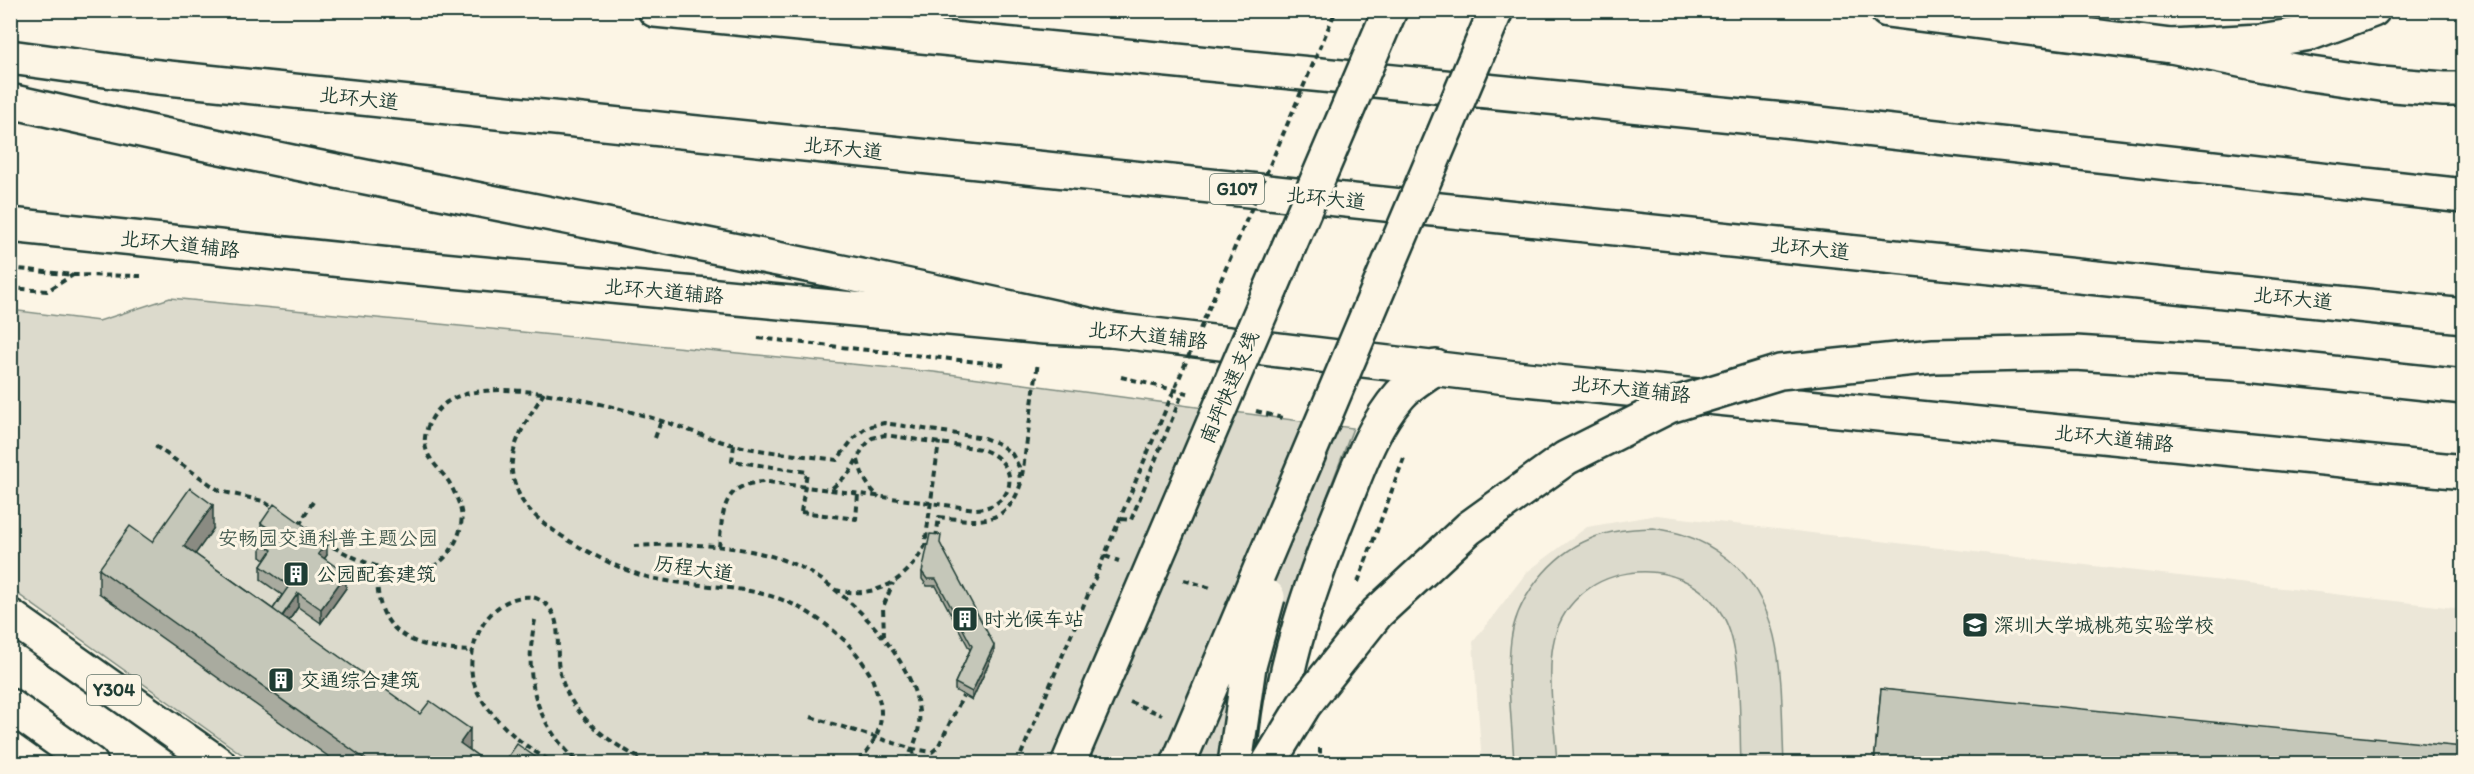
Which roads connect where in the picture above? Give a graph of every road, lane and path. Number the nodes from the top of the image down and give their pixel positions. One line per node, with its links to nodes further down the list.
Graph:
1 (655, 10): 11 (main road)
2 (1336, 10): 38 (path, bridge)
3 (1390, 10): 68 (main road, 南坪快速支线, bridge)
4 (1496, 10): 28 (main road, bridge)
5 (1887, 10): 7 (main road)
6 (2373, 10): 7 (main road)
7 (2171, 46): 9 (main road)
8 (10, 57): 15 (main road, 北环大道 / G107)
9 (2463, 88)
10 (10, 101): 17 (main road)
11 (2463, 196)
12 (10, 225): 16 (main road, 北环大道辅路)
13 (73, 275): 14 (path)
14 (10, 288)
15 (2463, 316)
16 (1044, 327): 17 (main road, 北环大道辅路); 30 (path)
17 (1111, 330): 18 (main road, 北环大道辅路)
18 (1436, 367): 29 (main road, 北环大道辅路); 72 (main road)
19 (2463, 387): 71 (main road, bridge)
20 (1183, 392): 38 (path)
21 (544, 393): 22 (path); 45 (path); 57 (path, 历程大道)
22 (661, 421): 23 (path); 25 (path)
23 (655, 438)
24 (939, 442): 27 (path); 35 (path); 35 (path)
25 (734, 445): 30 (path); 32 (path, bridge)
26 (155, 446): 36 (path)
27 (858, 459): 31 (path); 33 (path)
28 (1303, 471): 69 (main road, bridge); 70 (main road, bridge)
29 (2463, 472)
30 (1020, 484): 42 (path)
31 (830, 490): 32 (path); 44 (path)
32 (858, 494): 33 (path)
33 (879, 497): 35 (path)
34 (314, 500): 39 (path)
35 (931, 504): 46 (path)
36 (281, 513)
37 (290, 519): 39 (path)
38 (1121, 519): 67 (path)
39 (298, 526): 40 (path)
40 (307, 531)
41 (315, 537): 45 (path)
42 (936, 541)
43 (634, 546): 44 (path)
44 (719, 547): 47 (path)
45 (377, 568): 51 (path)
46 (894, 582): 47 (path); 50 (path)
47 (834, 589): 50 (path)
48 (10, 616): 60 (main road, Y304)
49 (535, 620): 62 (path)
50 (885, 637): 58 (path)
51 (473, 651): 61 (path); 63 (path)
52 (963, 696): 58 (path)
53 (1126, 702): 56 (path)
54 (10, 706): 59 (main road)
55 (811, 717): 57 (path)
56 (1169, 718)
57 (877, 737): 58 (path); 64 (path, 历程大道)
58 (913, 749): 65 (path); 66 (path)
59 (91, 764)
60 (219, 764)
61 (558, 764)
62 (580, 764)
63 (650, 764)
64 (854, 764)
65 (905, 764)
66 (914, 764)
67 (1017, 764)
68 (1068, 764)
69 (1178, 764)
70 (1235, 764)
71 (1268, 764)
72 (1275, 764)

